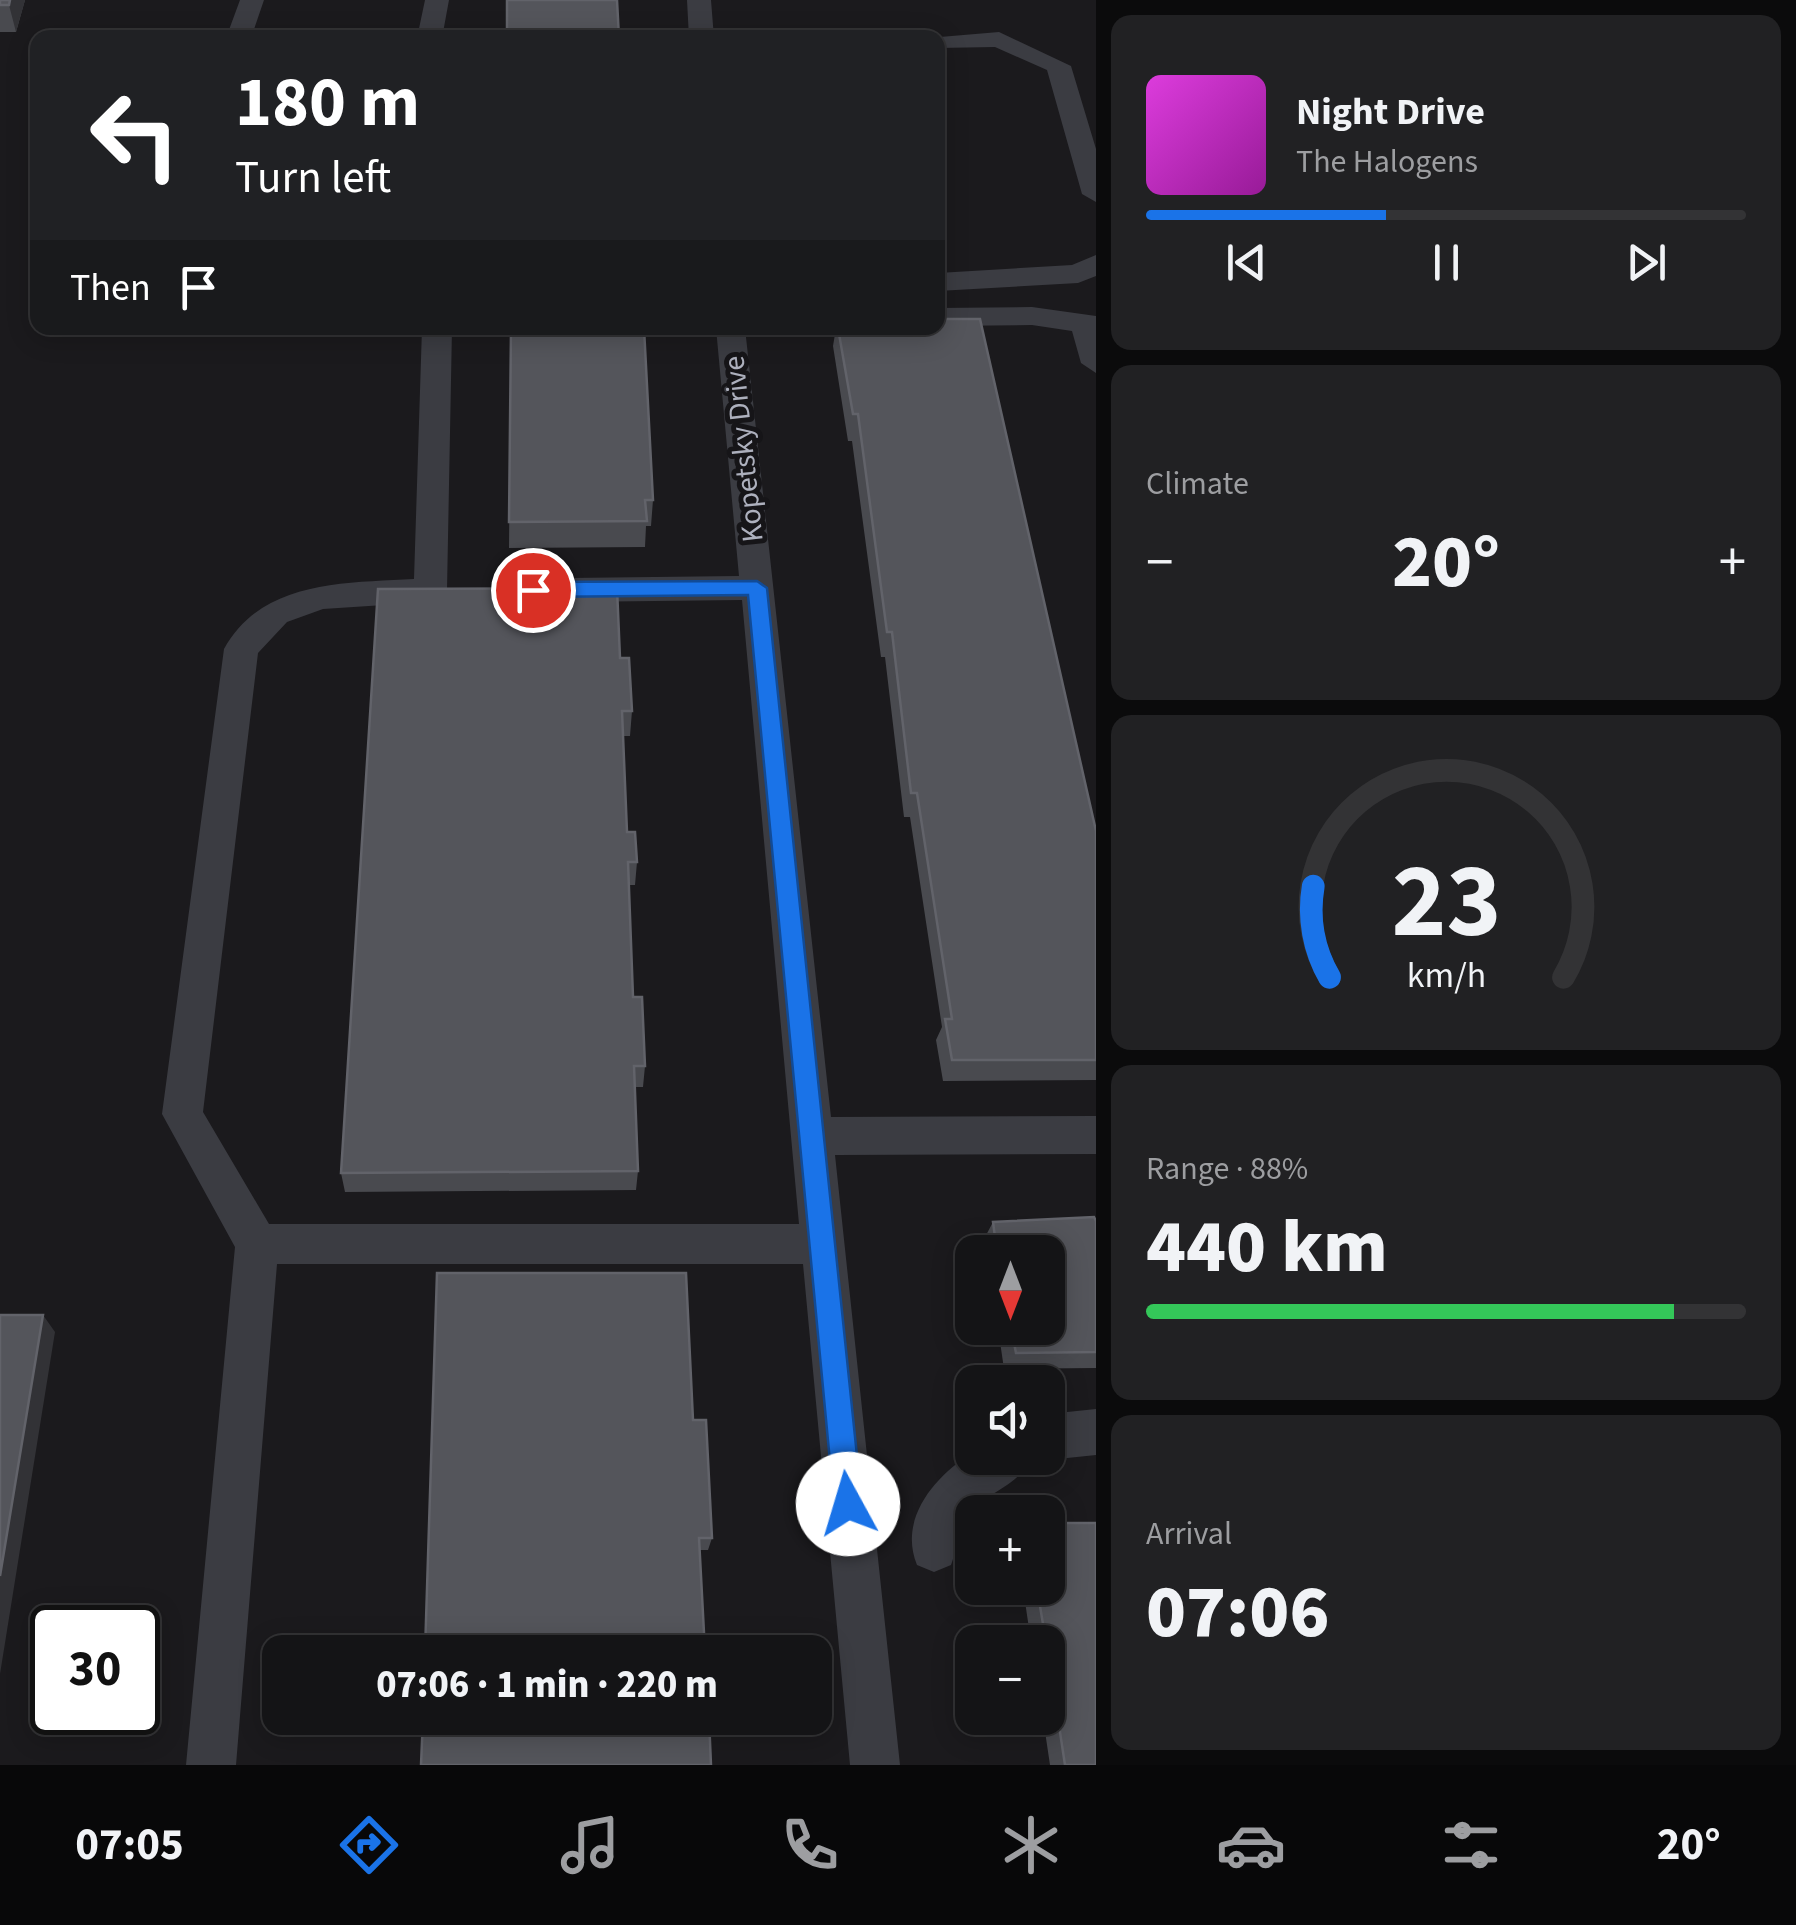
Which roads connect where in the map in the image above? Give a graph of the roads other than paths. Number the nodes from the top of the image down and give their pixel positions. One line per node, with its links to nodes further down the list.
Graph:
1 (252, 0): 4 (street)
2 (438, 0): 5 (street)
3 (698, 0): 6 (street)
4 (241, 30)
5 (431, 30)
6 (701, 30)
7 (945, 41): 8 (street)
8 (1096, 194)
9 (1096, 264): 10 (street)
10 (945, 282)
11 (945, 318): 12 (street)
12 (1090, 325): 15 (street)
13 (437, 335): 17 (street)
14 (732, 335): 16 (street, Kopetsky Drive)
15 (1096, 363)
16 (757, 588): 19 (street); 20 (street, Kopetsky Drive)
17 (430, 590): 18 (street); 22 (street)
18 (467, 590)
19 (541, 590)
20 (811, 1136): 21 (street); 23 (street, Kopetsky Drive)
21 (1096, 1136)
22 (257, 1244): 23 (street); 28 (street)
23 (822, 1244): 29 (street, Kopetsky Drive)
24 (1096, 1432): 25 (street)
25 (1065, 1435)
26 (981, 1475): 27 (street)
27 (934, 1548)
28 (211, 1765)
29 (875, 1765)

